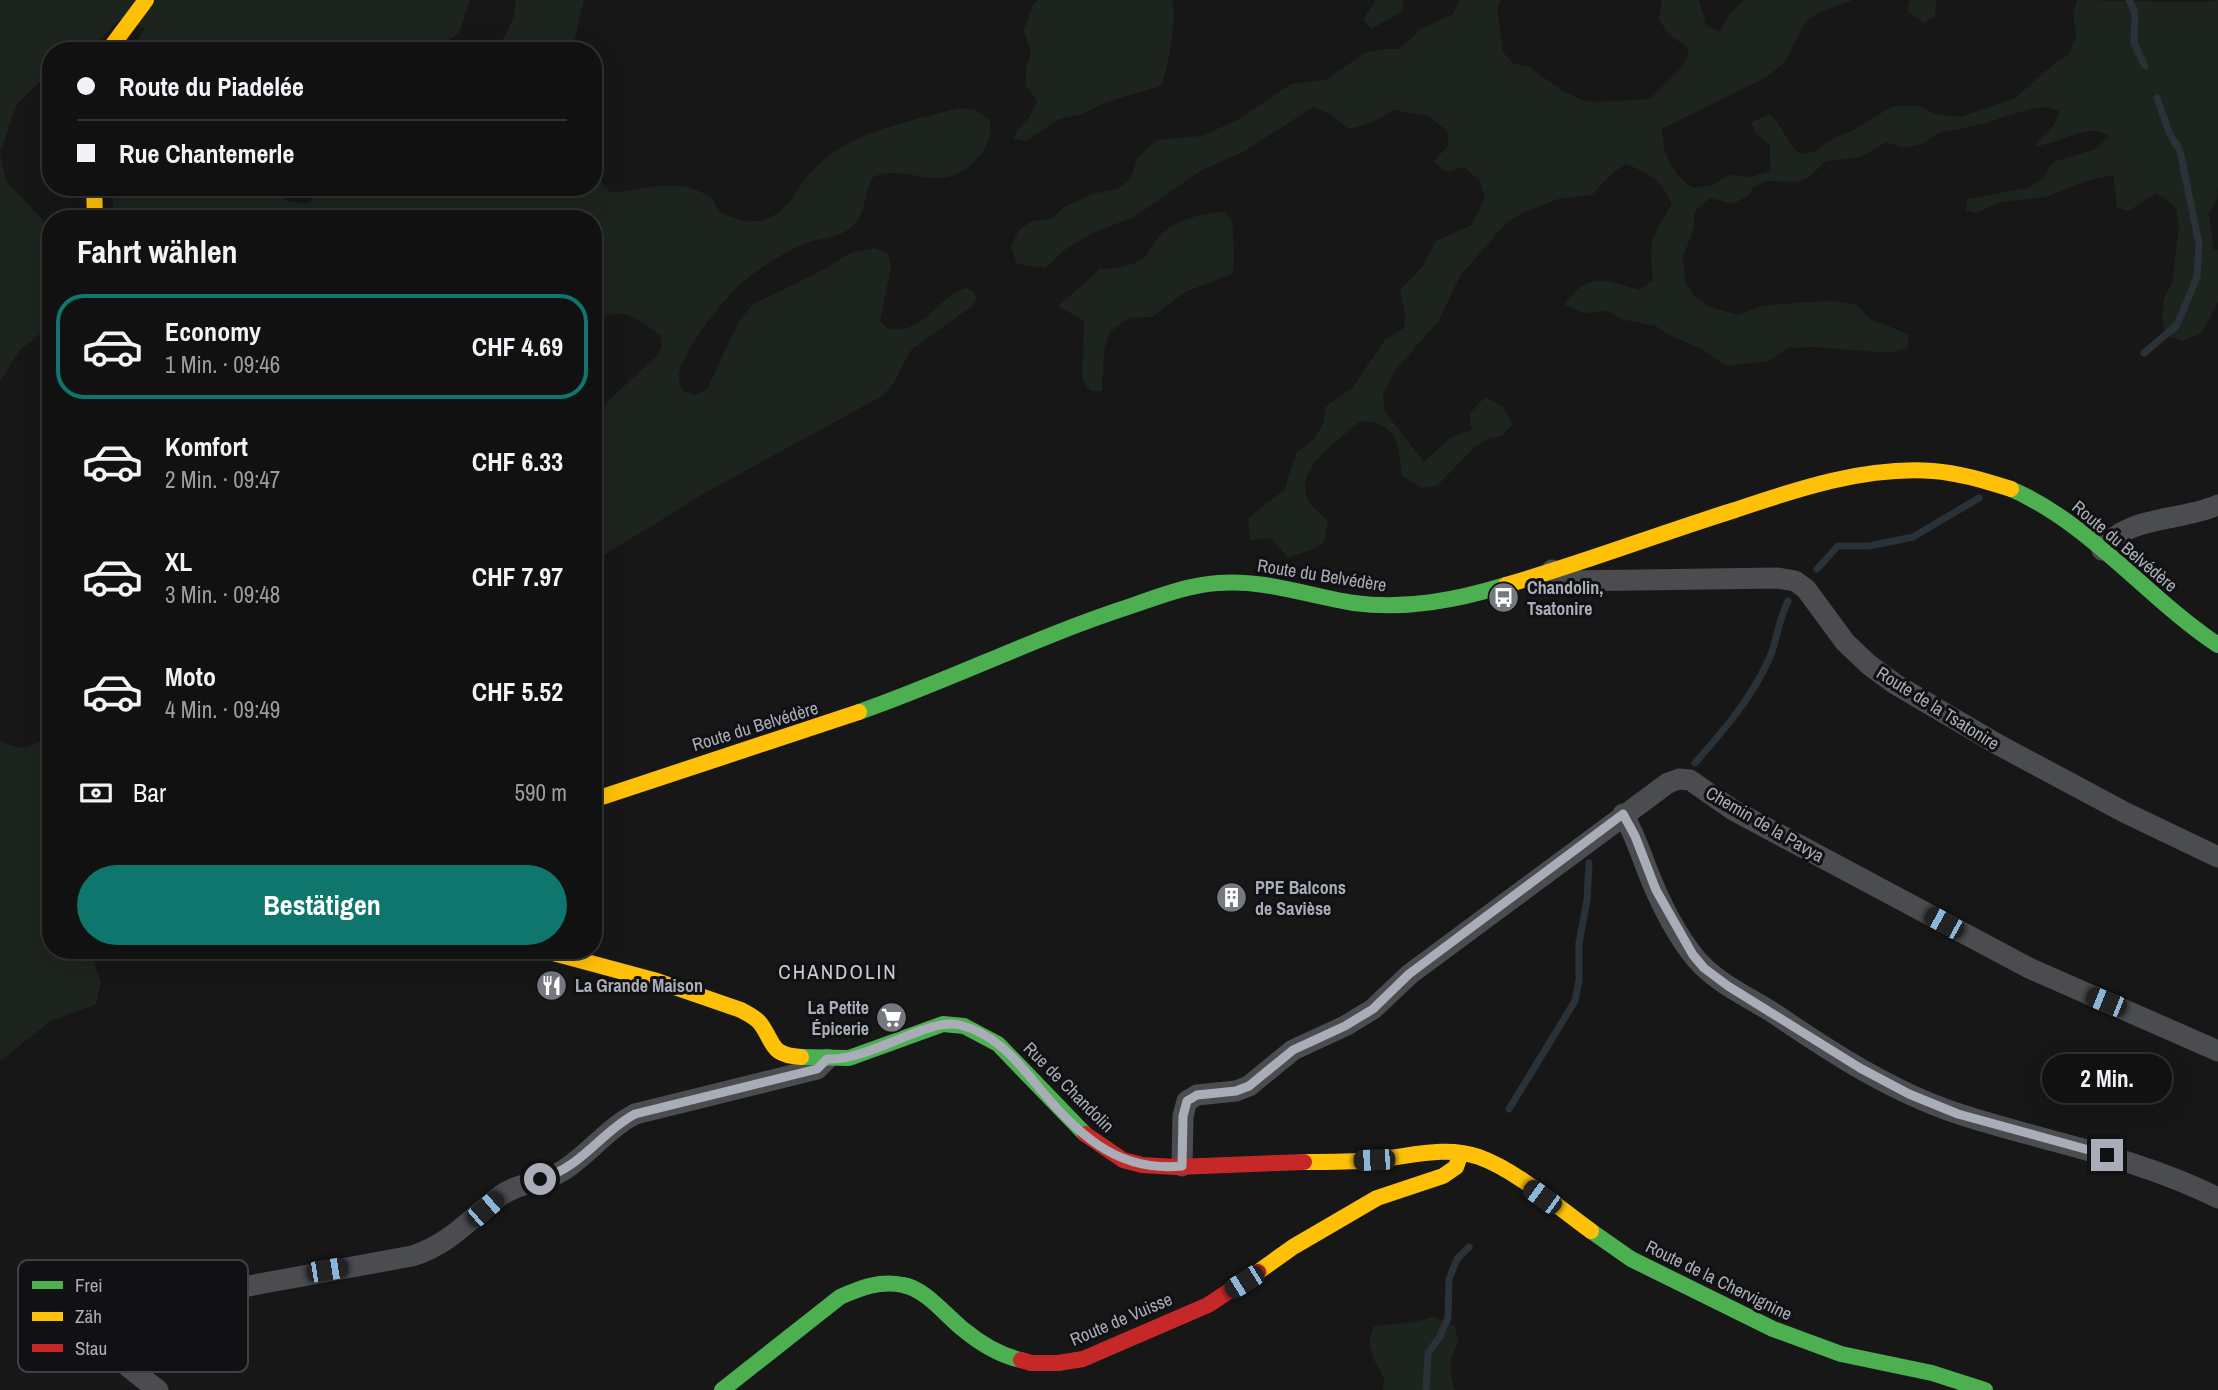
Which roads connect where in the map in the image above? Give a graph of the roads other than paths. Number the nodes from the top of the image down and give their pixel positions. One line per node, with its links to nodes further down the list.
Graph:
1 (146, 0): 2 (street)
2 (115, 42)
3 (2218, 505): 4 (street)
4 (2102, 550): 5 (street, Route du Belvédère); 6 (street, Route du Belvédère)
5 (1552, 570): 7 (street, Route du Belvédère); 9 (street, Route de la Tsatonire)
6 (2218, 645)
7 (602, 797)
8 (1623, 814): 11 (street, Chemin de la Pavya); 14 (street, Chemin de la Pavya); 15 (street)
9 (2218, 857)
10 (575, 959): 12 (street, Rue de Chandolin)
11 (2218, 1051)
12 (827, 1059): 14 (street, Rue de Chandolin); 16 (street)
13 (1461, 1153): 14 (street, Rue de Chandolin); 19 (street, Route de Vuisse); 20 (street, Route de la Chervignine)
14 (1182, 1166)
15 (2218, 1198)
16 (248, 1286)
17 (135, 1372): 18 (street)
18 (158, 1390)
19 (722, 1390)
20 (1985, 1390)

